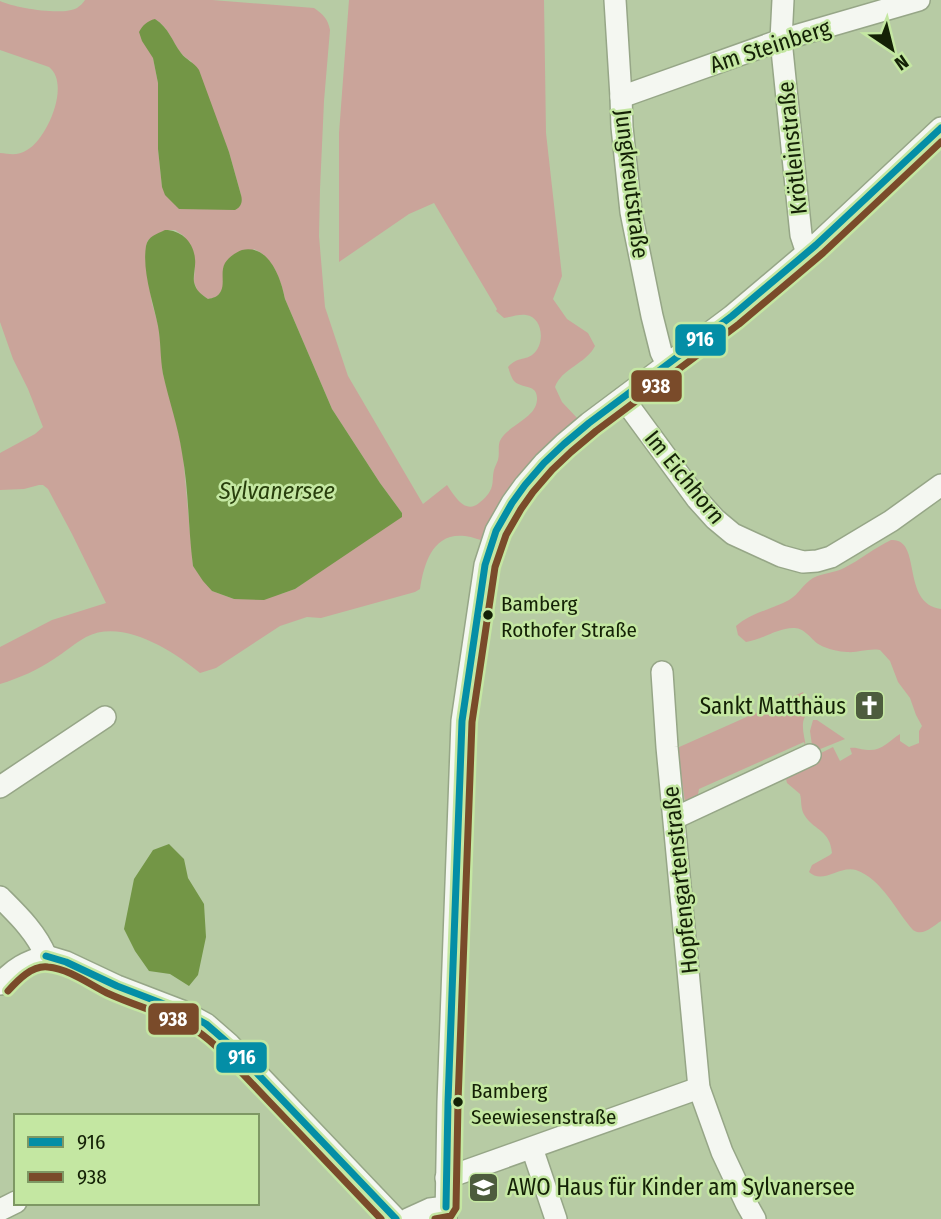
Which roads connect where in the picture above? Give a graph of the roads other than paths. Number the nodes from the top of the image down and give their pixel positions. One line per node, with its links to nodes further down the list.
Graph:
1 (615, 0): 5 (street, Jungkreutstraße)
2 (783, 0): 4 (street, Krötleinstraße)
3 (919, 0): 4 (street, Am Steinberg)
4 (781, 40): 5 (street, Am Steinberg); 7 (street, Krötleinstraße)
5 (621, 97): 8 (street, Jungkreutstraße)
6 (941, 128): 7 (street)
7 (807, 253): 8 (street)
8 (667, 364): 9 (street)
9 (623, 398): 10 (street, Im Eichhorn); 21 (street)
10 (941, 485)
11 (662, 672): 15 (street, Hopfengartenstraße)
12 (105, 717): 14 (street)
13 (810, 755): 15 (street)
14 (0, 787)
15 (675, 818): 19 (street, Hopfengartenstraße)
16 (0, 897): 17 (street)
17 (46, 956): 18 (street); 23 (street)
18 (0, 984)
19 (699, 1088): 20 (street); 26 (street, Hopfengartenstraße)
20 (532, 1148): 21 (street); 25 (street)
21 (446, 1178): 22 (street)
22 (446, 1213): 24 (street)
23 (396, 1219)
24 (408, 1219)
25 (556, 1219)
26 (755, 1219)

